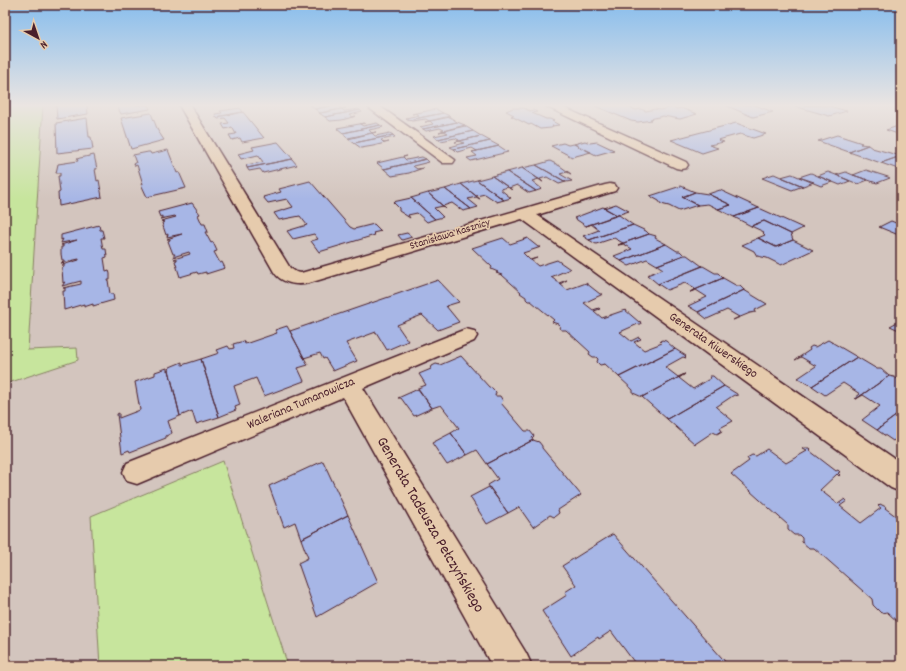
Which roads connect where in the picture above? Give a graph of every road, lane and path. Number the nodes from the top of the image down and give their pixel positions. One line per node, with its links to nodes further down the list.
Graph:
1 (203, 136): 7 (street, Stanisława Kasznicy)
2 (414, 136): 4 (street)
3 (616, 136): 5 (street)
4 (448, 160)
5 (681, 166)
6 (610, 188): 7 (street, Stanisława Kasznicy)
7 (524, 213): 11 (street, Generała Kiwerskiego)
8 (466, 336): 9 (street, Waleriana Tumanowicza)
9 (348, 384): 10 (street, Waleriana Tumanowicza); 12 (street, Generała Tadeusza Pełczyńskiego)
10 (137, 472)
11 (901, 479)
12 (513, 666)

